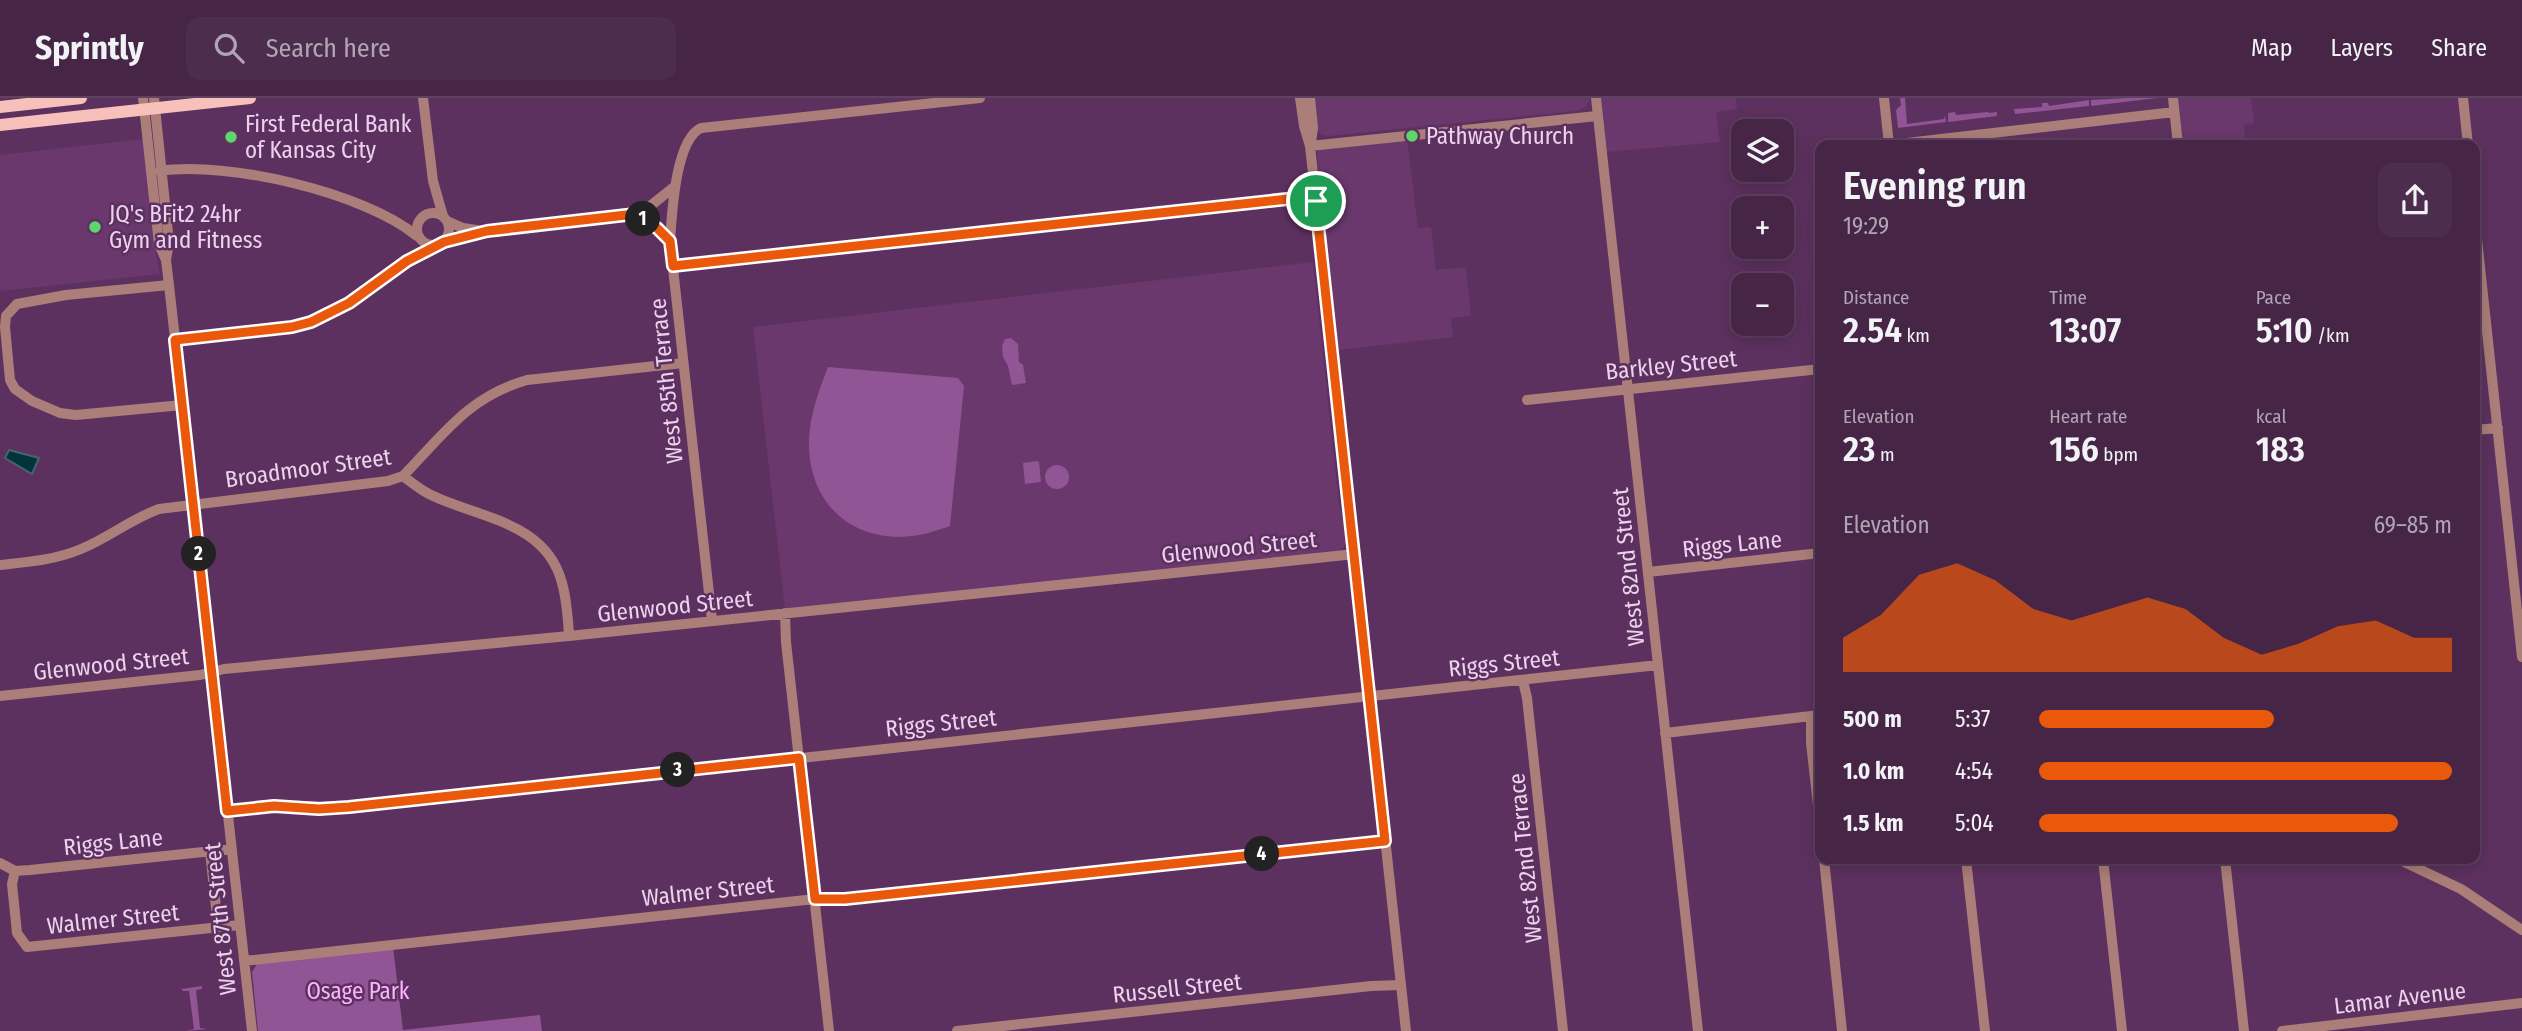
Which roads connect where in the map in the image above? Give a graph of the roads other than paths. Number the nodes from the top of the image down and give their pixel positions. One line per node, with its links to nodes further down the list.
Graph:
1 (81, 98): 12 (main road)
2 (250, 98): 11 (main road)
3 (424, 98): 22 (street)
4 (980, 98): 23 (street, West 85th Terrace)
5 (1300, 98): 20 (street)
6 (1310, 98): 20 (street)
7 (1595, 98): 14 (street, West 82nd Street)
8 (1884, 98): 16 (street)
9 (2173, 98): 13 (street)
10 (2463, 98): 19 (street)
11 (149, 103): 15 (main road); 21 (street, West 87th Street); 33 (street, West 87th Street)
12 (0, 107)
13 (2174, 112): 17 (street); 18 (street)
14 (1597, 116): 20 (street); 41 (street, West 82nd Street)
15 (0, 125)
16 (1888, 140)
17 (1932, 140)
18 (2177, 140)
19 (2467, 140)
20 (1311, 146): 24 (street)
21 (160, 171): 27 (street); 33 (street, West 87th Street)
22 (433, 181): 26 (street); 28 (street)
23 (674, 187): 25 (street); 31 (street, West 85th Terrace)
24 (1315, 196): 36 (street); 48 (street)
25 (635, 214): 29 (street); 31 (street)
26 (426, 216): 27 (street); 28 (street); 30 (street)
27 (391, 218): 30 (street)
28 (445, 219): 29 (street); 32 (street)
29 (487, 231): 32 (street)
30 (418, 237): 32 (street); 34 (street)
31 (670, 241): 36 (street, West 85th Terrace)
32 (440, 244): 34 (street)
33 (166, 260): 37 (street, West 87th Street)
34 (407, 261): 38 (street)
35 (2480, 265): 44 (street)
36 (673, 266): 39 (street, West 85th Terrace)
37 (169, 285): 38 (street, West 87th Street); 43 (street)
38 (175, 340): 43 (street, West 87th Street)
39 (683, 363): 46 (street, Broadmoor Street); 53 (street, West 85th Terrace)
40 (1815, 370): 41 (street, Barkley Street)
41 (1628, 389): 42 (street, Barkley Street); 51 (street, West 82nd Street)
42 (1527, 400)
43 (182, 405): 47 (street, West 87th Street)
44 (2498, 428): 45 (street); 55 (street)
45 (2480, 430)
46 (403, 475): 47 (street, Broadmoor Street); 54 (street)
47 (193, 504): 50 (street, Broadmoor Street); 57 (street, West 87th Street)
48 (1354, 554): 52 (street, Glenwood Street); 60 (street)
49 (1815, 554): 51 (street, Riggs Lane)
50 (0, 565)
51 (1648, 572): 56 (street, West 82nd Street)
52 (785, 613): 53 (street, Glenwood Street); 64 (street)
53 (712, 620): 54 (street, Glenwood Street)
54 (569, 636): 57 (street, Glenwood Street)
55 (2522, 657)
56 (1658, 665): 58 (street, Riggs Street); 63 (street, West 82nd Street)
57 (211, 672): 59 (street, Glenwood Street); 66 (street, West 87th Street)
58 (1523, 681): 60 (street, Riggs Street); 88 (street, West 82nd Terrace)
59 (0, 696)
60 (1370, 697): 64 (street, Riggs Street); 67 (street)
61 (1815, 716): 63 (street)
62 (1815, 721): 65 (street)
63 (1665, 733): 89 (street, West 82nd Street)
64 (799, 758): 66 (street, Riggs Street); 77 (street)
65 (1815, 779)
66 (227, 811): 68 (street, West 87th Street)
67 (1385, 841): 77 (street, Walmer Street); 82 (street)
68 (232, 849): 69 (street, Riggs Lane); 78 (street, West 87th Street)
69 (210, 851): 76 (street, Riggs Lane); 79 (street)
70 (0, 863): 76 (street)
71 (1825, 864): 90 (street)
72 (1967, 864): 91 (street)
73 (2104, 864): 92 (street)
74 (2226, 864): 93 (street)
75 (2408, 864): 80 (street)
76 (15, 871): 79 (street, Walmer Street)
77 (815, 899): 81 (street, Walmer Street); 85 (street)
78 (240, 925): 79 (street, Walmer Street); 81 (street, West 87th Street)
79 (218, 927)
80 (2522, 930)
81 (244, 961): 84 (street, West 87th Street)
82 (1401, 985): 86 (street, Russell Street); 87 (street)
83 (2522, 1003): 94 (street, Lamar Avenue)
84 (252, 1031)
85 (830, 1031)
86 (957, 1031)
87 (1406, 1031)
88 (1563, 1031)
89 (1698, 1031)
90 (1842, 1031)
91 (1985, 1031)
92 (2122, 1031)
93 (2244, 1031)
94 (2282, 1031)

